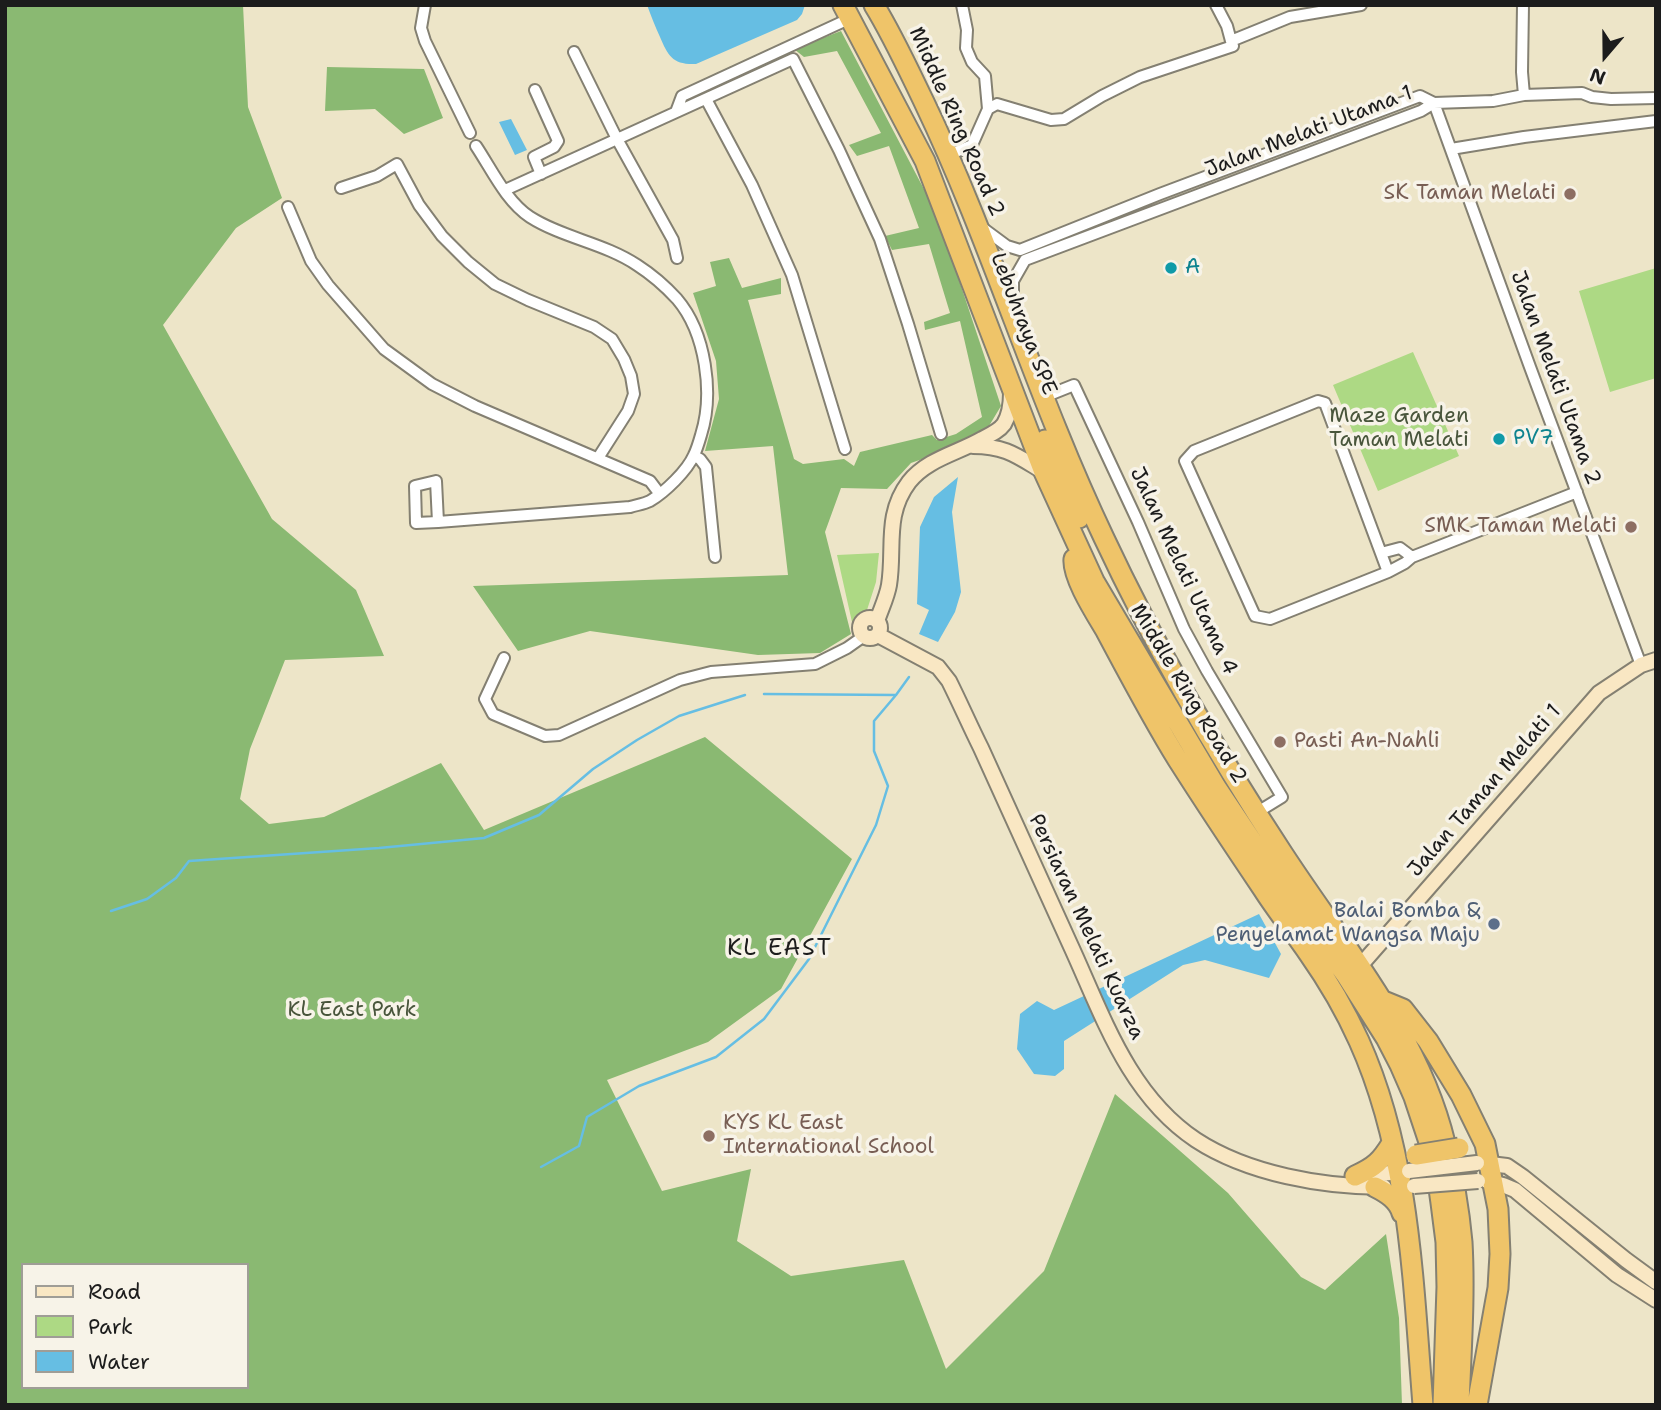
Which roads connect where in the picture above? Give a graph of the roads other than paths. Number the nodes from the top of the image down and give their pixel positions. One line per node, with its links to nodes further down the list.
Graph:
1 (425, 5): 18 (street)
2 (874, 5): 22 (highway, Middle Ring Road 2)
3 (962, 5): 15 (street)
4 (1216, 5): 8 (street)
5 (1361, 5): 8 (street)
6 (1523, 5): 11 (street)
7 (849, 10): 16 (street); 30 (highway, Middle Ring Road 2); 31 (highway, Lebuhraya SPE)
8 (1231, 41): 15 (street)
9 (574, 52): 19 (street)
10 (535, 90): 23 (street)
11 (1524, 95): 12 (street); 14 (street)
12 (1656, 98)
13 (706, 99): 16 (street); 32 (street); 34 (street)
14 (1434, 103): 21 (street, Jalan Melati Utama 2); 27 (street, Jalan Melati Utama 1); 29 (street, Jalan Melati Utama 1)
15 (988, 109): 22 (street)
16 (676, 112): 19 (street)
17 (1656, 121): 21 (street)
18 (470, 133)
19 (618, 139): 23 (street); 28 (street)
20 (476, 146): 25 (street)
21 (1451, 149): 38 (street, Jalan Melati Utama 2)
22 (950, 155): 27 (highway, Middle Ring Road 2)
23 (541, 174): 25 (street)
24 (341, 188): 36 (street)
25 (505, 190): 35 (street)
26 (288, 207): 36 (street)
27 (978, 224): 29 (highway, Middle Ring Road 2)
28 (677, 258)
29 (1013, 316): 31 (highway, Middle Ring Road 2)
30 (1012, 387): 33 (street); 37 (highway, Middle Ring Road 2)
31 (1039, 405): 49 (highway, Lebuhraya SPE); 51 (highway, Middle Ring Road 2); 51 (street, Jalan Melati Utama 4)
32 (941, 434)
33 (971, 446): 37 (street); 46 (street)
34 (845, 449)
35 (694, 456): 39 (street); 43 (street)
36 (598, 458): 39 (street)
37 (1044, 472): 41 (highway, Middle Ring Road 2)
38 (1577, 492): 44 (street); 50 (street, Jalan Melati Utama 2)
39 (659, 494): 40 (street)
40 (438, 522)
41 (1075, 542): 49 (highway, Middle Ring Road 2); 54 (highway)
42 (1381, 553): 44 (street); 45 (street); 45 (street)
43 (715, 557)
44 (1412, 557): 45 (street)
45 (1388, 572)
46 (873, 631): 47 (street); 58 (street, Persiaran Melati Kuarza)
47 (504, 658)
48 (1656, 660): 50 (street, Jalan Taman Melati 1)
49 (1141, 662): 64 (highway, Middle Ring Road 2)
50 (1641, 665): 52 (street, Jalan Taman Melati 1)
51 (1256, 813): 52 (highway, Middle Ring Road 2)
52 (1360, 966): 53 (highway, Middle Ring Road 2)
53 (1381, 1000): 55 (highway); 65 (highway, Middle Ring Road 2)
54 (1391, 1138): 56 (highway); 57 (highway)
55 (1486, 1161): 56 (street, bridge); 56 (highway, bridge); 61 (street); 62 (street); 66 (highway)
56 (1407, 1175): 57 (street, Persiaran Melati Kuarza); 59 (street, Persiaran Melati Kuarza); 60 (highway)
57 (1355, 1176): 58 (street, Persiaran Melati Kuarza)
58 (1310, 1180): 59 (street, Persiaran Melati Kuarza)
59 (1374, 1187): 60 (highway)
60 (1407, 1228): 63 (highway)
61 (1656, 1282)
62 (1656, 1300)
63 (1423, 1405)
64 (1443, 1405)
65 (1459, 1405)
66 (1477, 1405)

